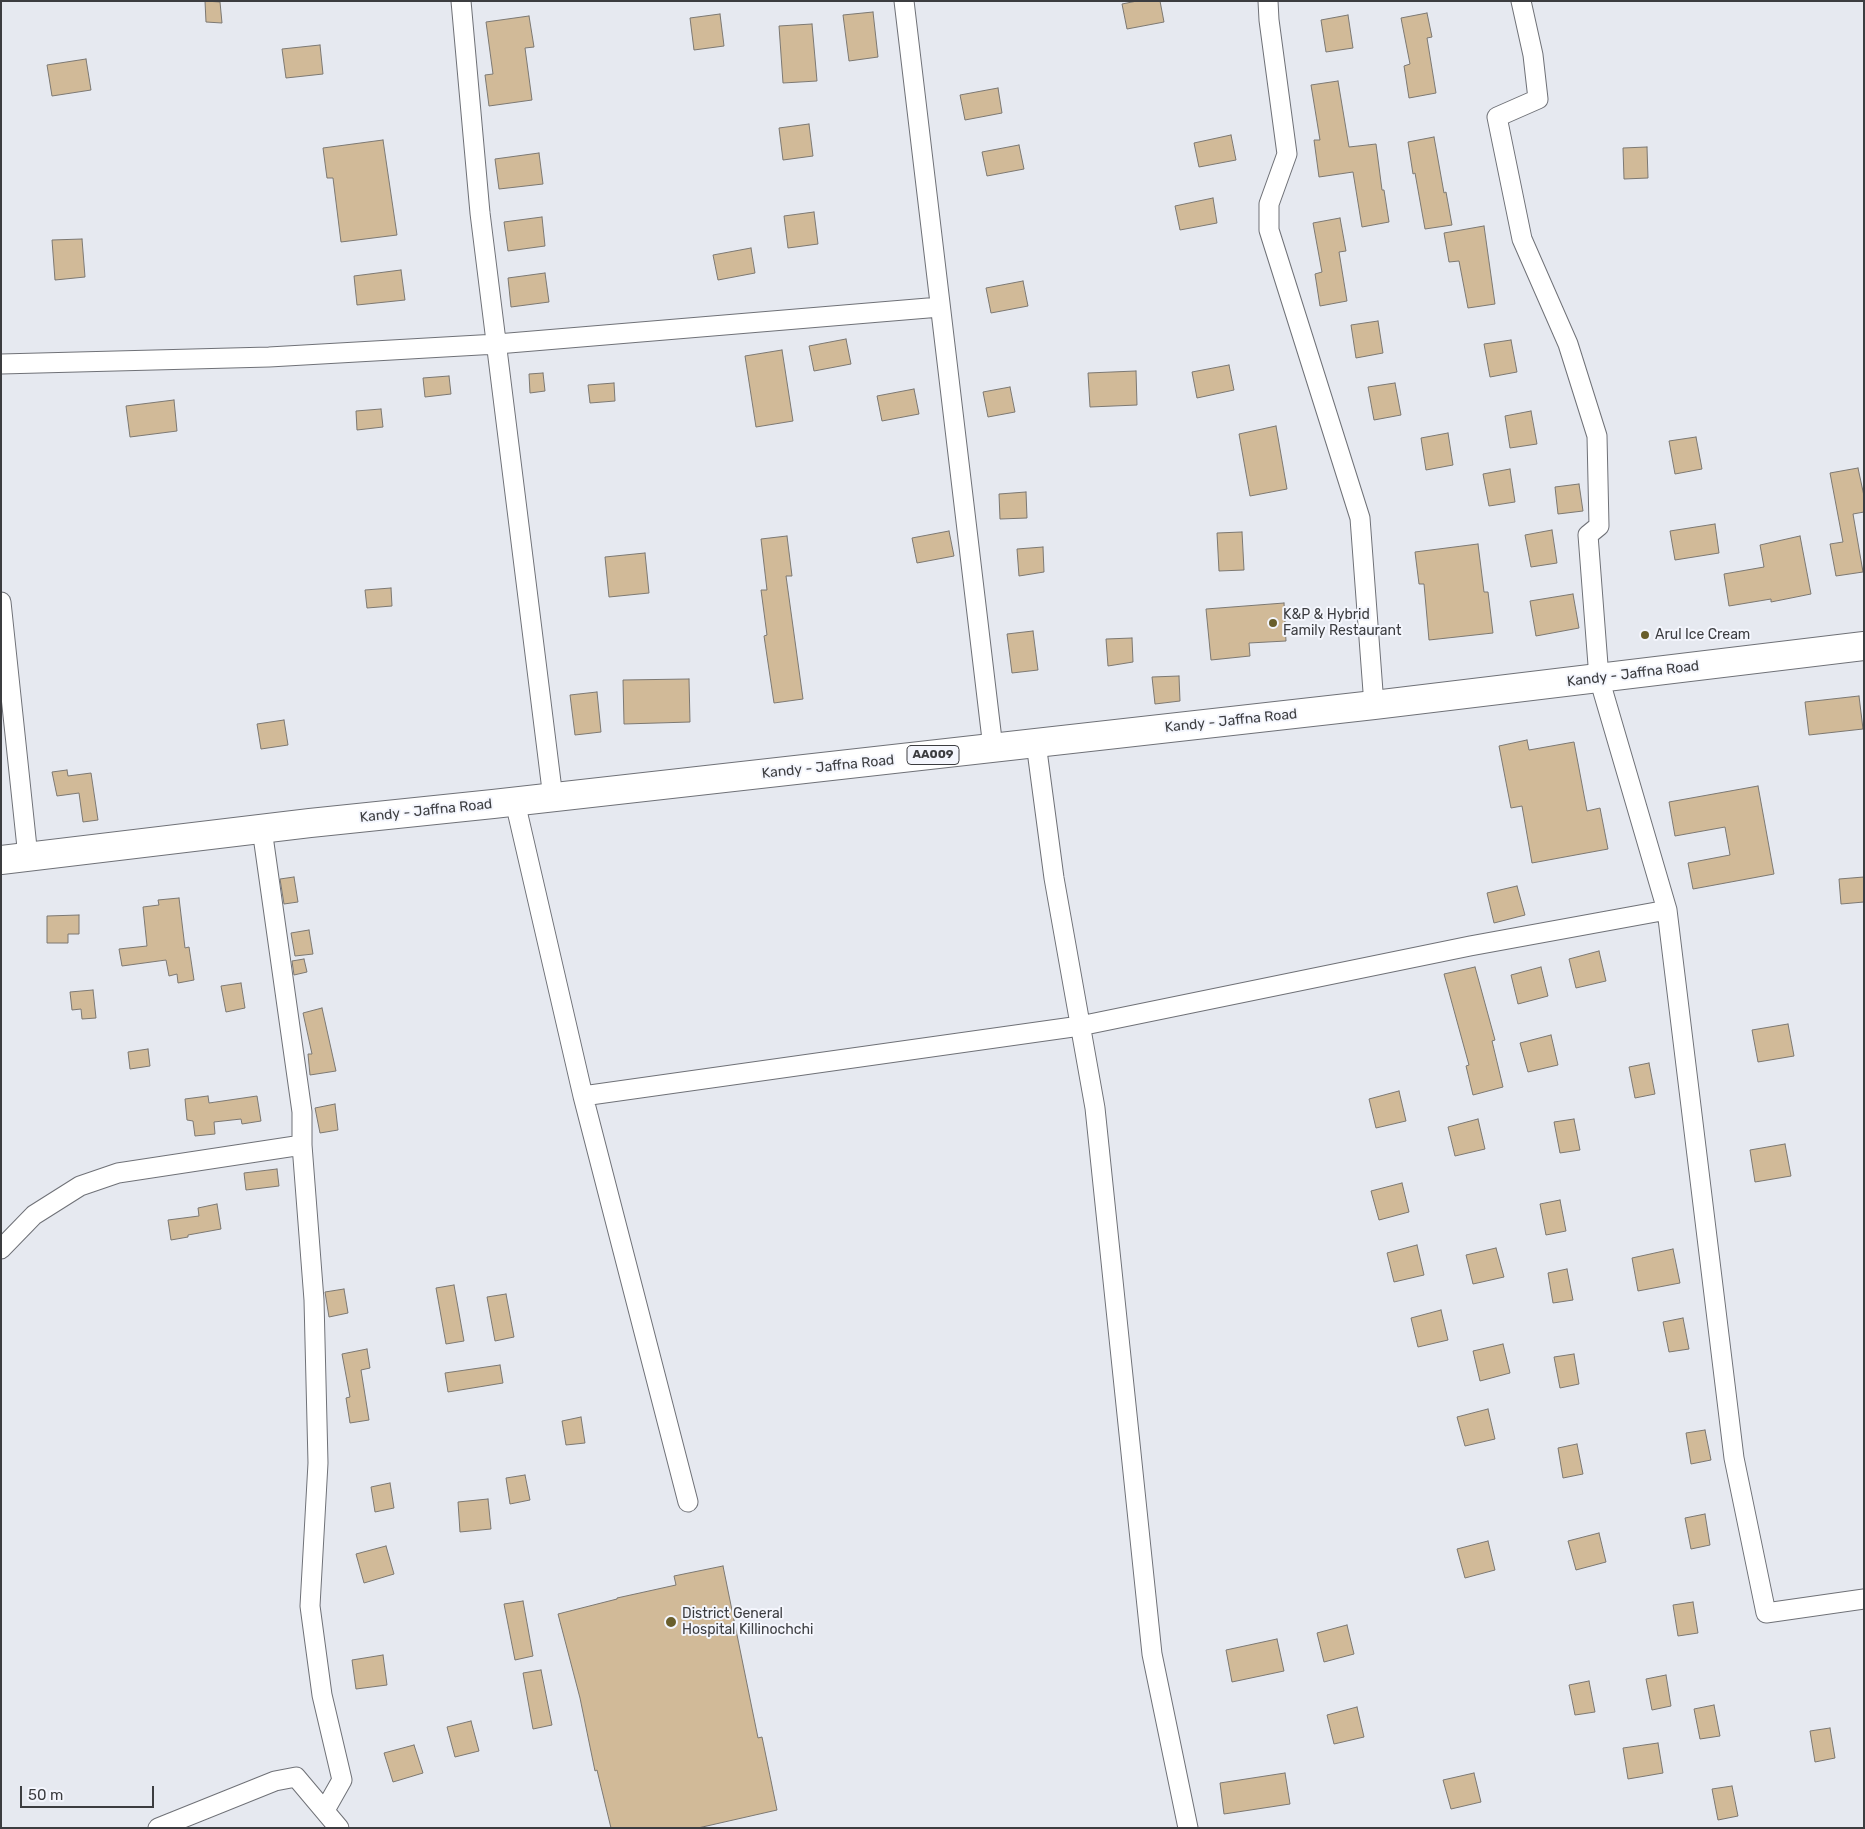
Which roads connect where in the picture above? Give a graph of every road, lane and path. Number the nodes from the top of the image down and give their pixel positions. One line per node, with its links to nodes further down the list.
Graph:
1 (461, 1): 6 (street)
2 (904, 1): 5 (street)
3 (1268, 1): 11 (street)
4 (1521, 1): 10 (street)
5 (940, 307): 6 (street); 13 (street)
6 (497, 344): 7 (street); 14 (street)
7 (1, 364)
8 (1, 602): 17 (street)
9 (1864, 646): 10 (highway, Kandy - Jaffna Road / AA009)
10 (1600, 678): 11 (highway, Kandy - Jaffna Road / AA009); 19 (street)
11 (1374, 705): 12 (highway, Kandy - Jaffna Road / AA009)
12 (1036, 743): 13 (highway, Kandy - Jaffna Road / AA009); 20 (street)
13 (993, 748): 14 (highway, Kandy - Jaffna Road / AA009)
14 (553, 798): 15 (highway, Kandy - Jaffna Road / AA009)
15 (515, 802): 16 (highway, Kandy - Jaffna Road / AA009); 21 (street)
16 (262, 829): 17 (highway, Kandy - Jaffna Road / AA009); 22 (street)
17 (28, 856): 18 (highway, Kandy - Jaffna Road / AA009)
18 (1, 860)
19 (1667, 910): 20 (street); 25 (street)
20 (1080, 1026): 21 (street); 29 (street)
21 (582, 1096): 24 (street)
22 (302, 1145): 23 (street); 26 (street)
23 (1, 1249)
24 (688, 1502)
25 (1864, 1599)
26 (325, 1810): 27 (street); 28 (street)
27 (158, 1828)
28 (339, 1828)
29 (1188, 1828)

